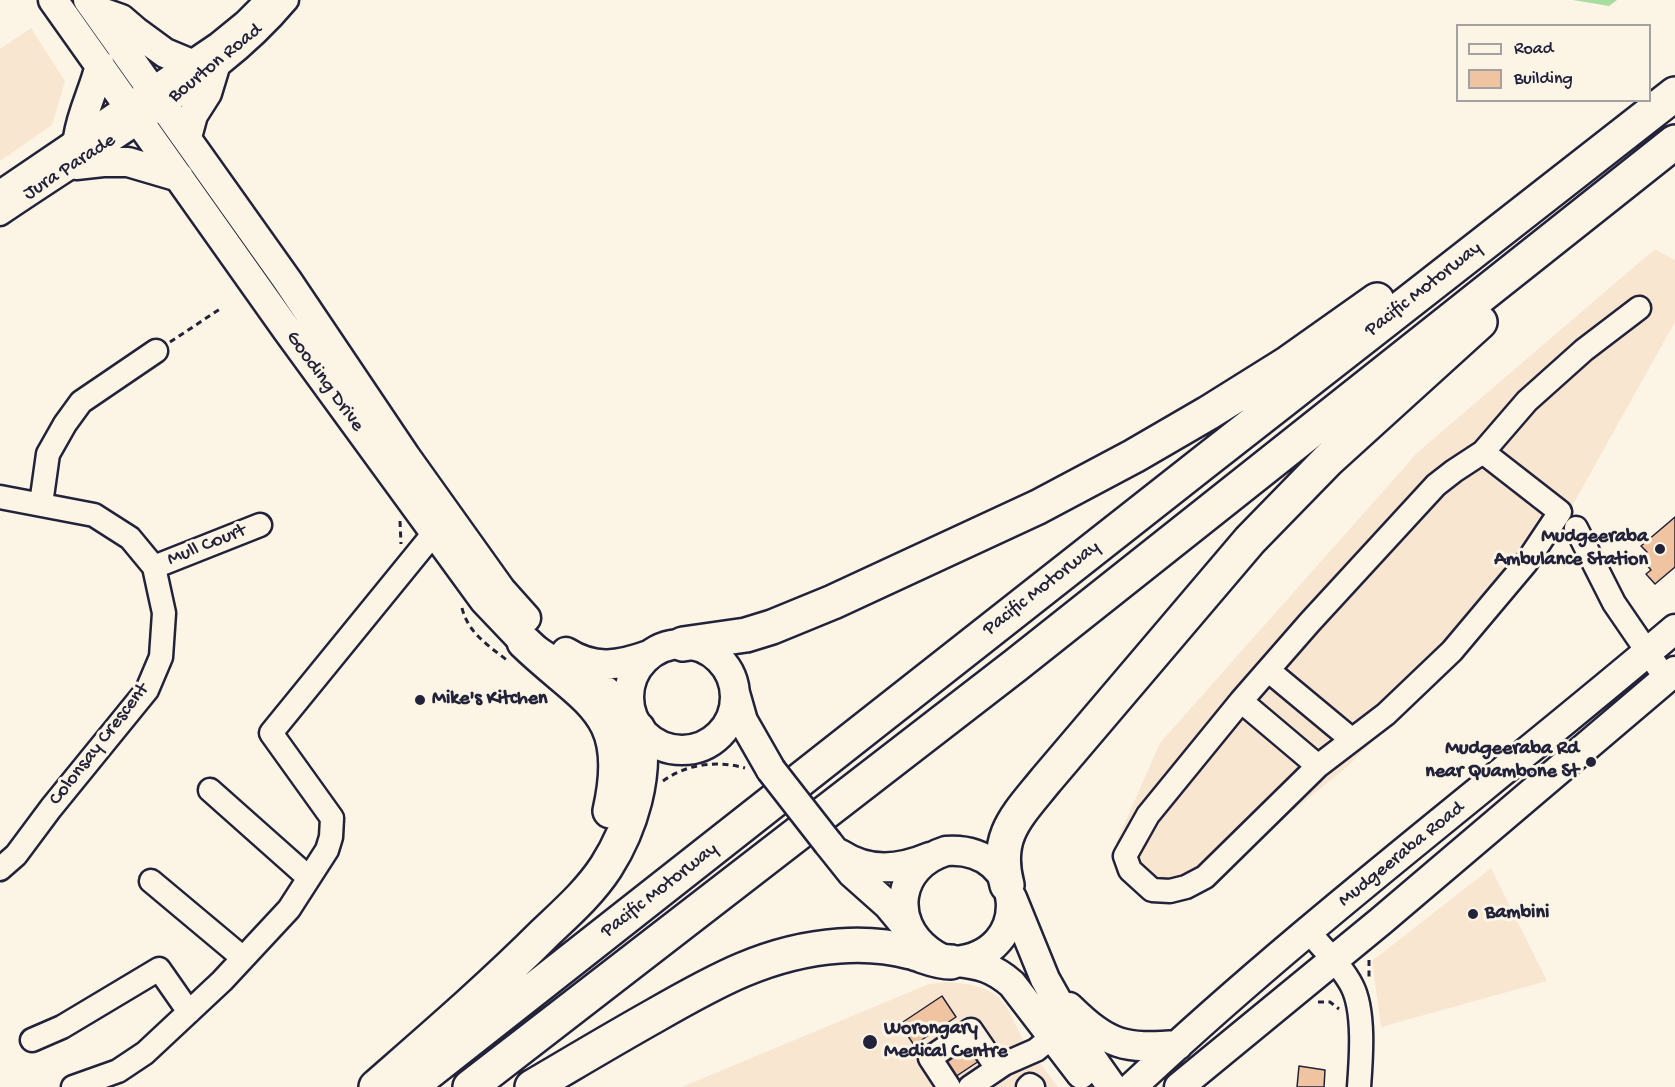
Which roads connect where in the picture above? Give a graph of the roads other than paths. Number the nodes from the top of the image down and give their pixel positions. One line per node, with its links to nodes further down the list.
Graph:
1 (53, 0): 5 (main road, Gooding Drive)
2 (267, 0): 6 (street, Bourton Road)
3 (287, 0): 6 (street, Bourton Road)
4 (91, 4): 6 (main road); 8 (main road, Gooding Drive)
5 (100, 65): 9 (main road, Gooding Drive); 12 (main road)
6 (202, 66): 8 (street, Bourton Road); 10 (main road)
7 (1675, 94): 14 (highway, Pacific Motorway)
8 (158, 97): 9 (street, Bourton Road); 10 (main road, Gooding Drive)
9 (134, 113): 12 (street, Jura Parade); 13 (main road, Gooding Drive)
10 (187, 137): 31 (main road, Gooding Drive)
11 (1675, 142): 17 (highway, Pacific Motorway)
12 (77, 151): 13 (main road); 15 (street, Jura Parade); 16 (street, Jura Parade)
13 (179, 177): 25 (main road, Gooding Drive)
14 (1561, 183): 29 (highway); 63 (highway, Pacific Motorway)
15 (0, 192)
16 (0, 214)
17 (1505, 276): 47 (highway); 64 (highway, Pacific Motorway)
18 (1639, 308): 20 (street)
19 (156, 351): 22 (street)
20 (1484, 452): 32 (street); 37 (street)
21 (0, 497): 22 (street, Colonsay Crescent)
22 (41, 504): 26 (street, Colonsay Crescent)
23 (260, 525): 26 (street, Mull Court)
24 (1576, 528): 30 (street)
25 (434, 533): 28 (main road, Gooding Drive); 45 (street)
26 (154, 567): 44 (street, Colonsay Crescent)
27 (1675, 629): 30 (main road, Mudgeeraba Road)
28 (524, 642): 36 (main road, Gooding Drive); 49 (highway)
29 (682, 644): 31 (main road); 34 (main road)
30 (1646, 653): 33 (street); 48 (main road, Mudgeeraba Road)
31 (649, 655): 36 (main road)
32 (1268, 670): 35 (street); 37 (street)
33 (1670, 675): 53 (main road, Mudgeeraba Road)
34 (735, 691): 38 (main road); 40 (main road)
35 (1241, 701): 39 (street); 39 (street)
36 (637, 726): 38 (main road); 49 (highway)
37 (1352, 739): 39 (street)
38 (696, 748): 40 (main road)
39 (1318, 766)
40 (763, 769): 42 (main road, bridge)
41 (210, 790): 45 (street)
42 (830, 846): 43 (main road); 50 (main road)
43 (934, 855): 47 (main road); 50 (main road)
44 (0, 868)
45 (309, 878): 51 (street)
46 (151, 881): 51 (street)
47 (1008, 888): 52 (main road); 54 (main road)
48 (1309, 932): 53 (street); 59 (main road, Mudgeeraba Road)
49 (546, 933): 62 (highway)
50 (913, 935): 54 (main road)
51 (243, 958): 56 (street)
52 (1036, 958): 55 (main road); 57 (main road)
53 (1333, 961): 71 (main road, Mudgeeraba Road); 72 (street)
54 (952, 962): 57 (main road); 65 (highway)
55 (1052, 992): 59 (main road); 69 (main road)
56 (189, 1012): 58 (street); 61 (street)
57 (1053, 1036): 60 (street); 68 (main road)
58 (32, 1040)
59 (1178, 1045): 70 (main road, Mudgeeraba Road)
60 (997, 1068): 66 (street); 67 (street)
61 (73, 1087)
62 (376, 1087)
63 (410, 1087)
64 (470, 1087)
65 (532, 1087)
66 (949, 1087)
67 (970, 1087)
68 (1091, 1087)
69 (1112, 1087)
70 (1132, 1087)
71 (1179, 1087)
72 (1359, 1087)

